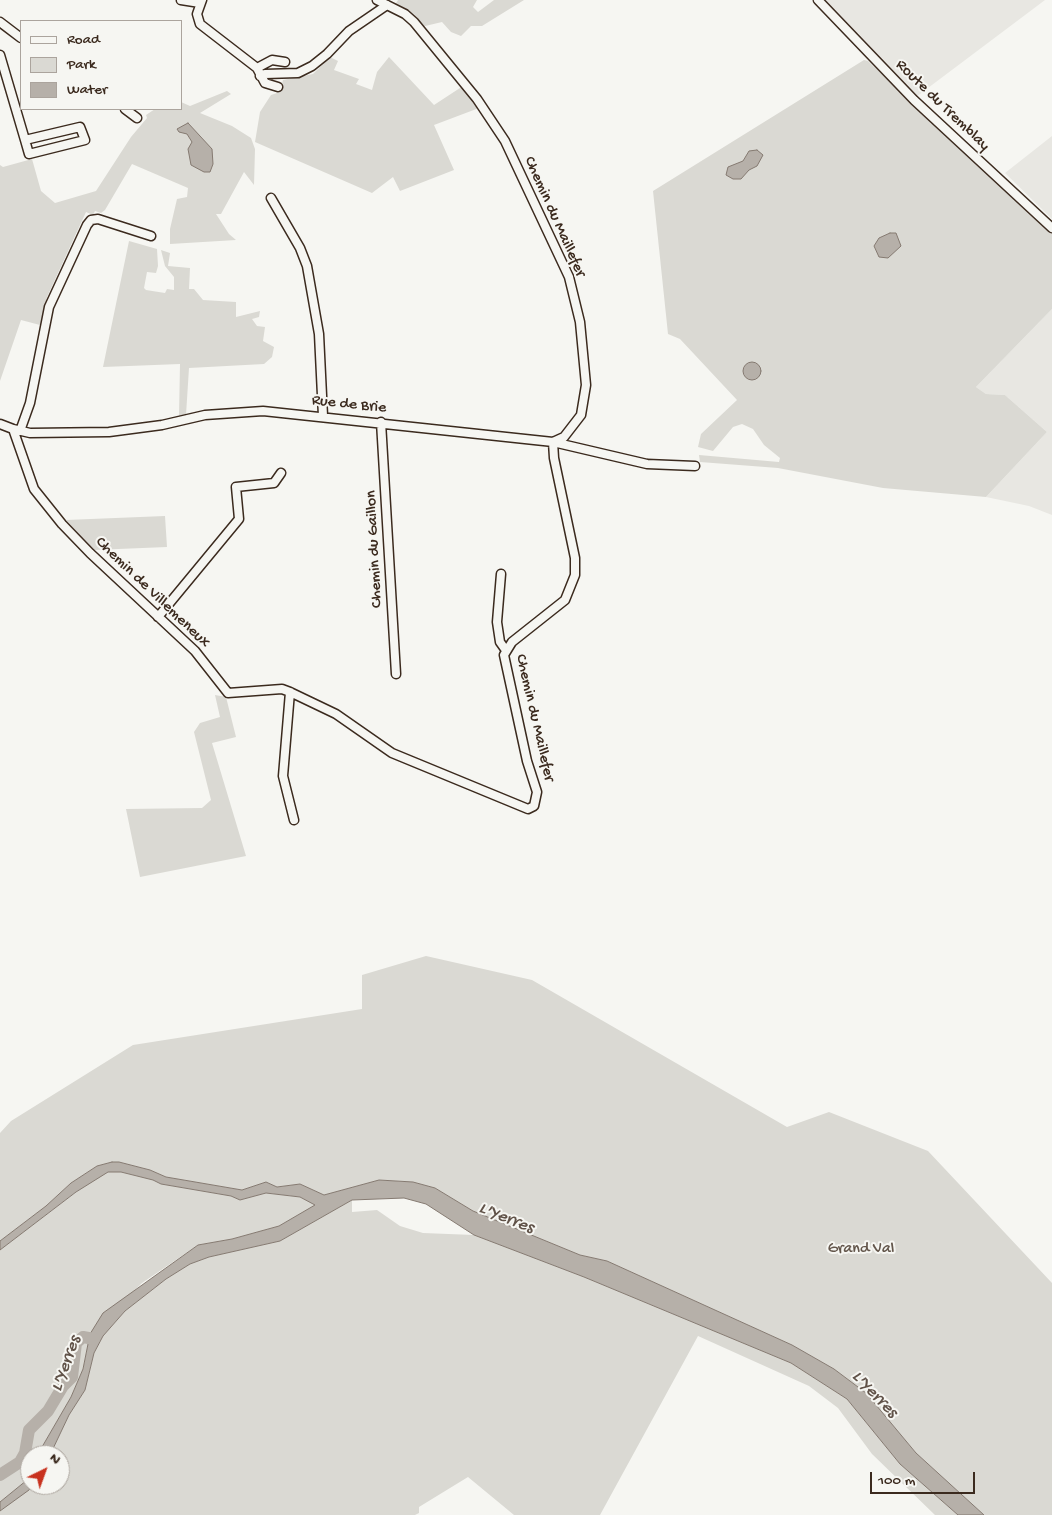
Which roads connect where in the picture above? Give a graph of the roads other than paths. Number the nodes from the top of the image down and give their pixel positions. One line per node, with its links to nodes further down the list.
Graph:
1 (181, 0): 4 (street)
2 (377, 0): 5 (street, Chemin du Maillefer)
3 (818, 0): 17 (street, Route du Tremblay)
4 (201, 2): 10 (street)
5 (387, 5): 11 (street); 23 (street, Chemin du Maillefer)
6 (0, 22): 7 (street)
7 (20, 37)
8 (0, 55): 15 (street)
9 (286, 62): 10 (street)
10 (257, 68): 11 (street)
11 (260, 76): 12 (street)
12 (278, 87)
13 (126, 110): 14 (street)
14 (137, 118)
15 (25, 140): 15 (street)
16 (271, 198): 19 (street)
17 (1050, 223)
18 (152, 236): 22 (street)
19 (322, 416): 20 (street, Rue de Brie); 22 (street, Rue de Brie)
20 (381, 422): 23 (street, Rue de Brie); 29 (street, Chemin du Gaillon)
21 (0, 424): 22 (street, Rue de Brie)
22 (16, 430): 27 (street, Chemin de Villemeneux)
23 (554, 442): 24 (street, Rue de Brie); 28 (street, Chemin du Maillefer)
24 (694, 466)
25 (281, 473): 27 (street)
26 (501, 574): 28 (street)
27 (158, 617): 30 (street, Chemin de Villemeneux)
28 (505, 649): 31 (street, Chemin du Maillefer)
29 (396, 674)
30 (290, 692): 31 (street, Chemin de Villemeneux); 32 (street)
31 (534, 806)
32 (294, 820)

